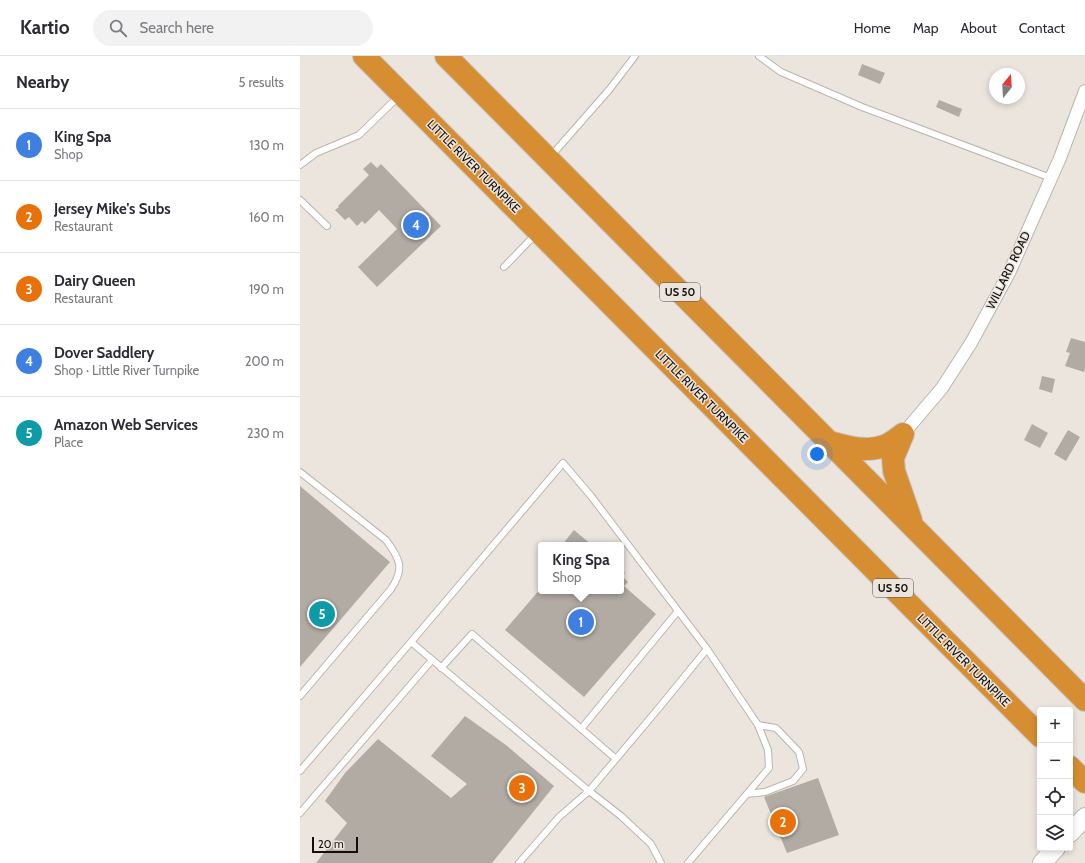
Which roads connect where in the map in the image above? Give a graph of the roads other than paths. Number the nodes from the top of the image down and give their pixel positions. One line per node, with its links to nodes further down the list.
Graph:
1 (364, 56): 6 (highway, LITTLE RIVER TURNPIKE / US 50)
2 (446, 56): 7 (highway, US 50)
3 (635, 56): 7 (lane)
4 (759, 56): 9 (lane)
5 (1085, 91): 9 (street, WILLARD ROAD)
6 (402, 94): 8 (lane); 12 (highway, LITTLE RIVER TURNPIKE / US 50)
7 (548, 158): 15 (highway, US 50)
8 (300, 165)
9 (1051, 178): 14 (street, WILLARD ROAD)
10 (300, 200): 11 (lane)
11 (327, 226)
12 (538, 231): 13 (lane); 27 (highway, LITTLE RIVER TURNPIKE / US 50)
13 (504, 267)
14 (903, 434): 15 (highway); 17 (highway)
15 (829, 442): 17 (highway, US 50)
16 (300, 472): 23 (lane)
17 (914, 528): 24 (highway, US 50)
18 (678, 611): 19 (lane); 20 (lane); 26 (lane)
19 (411, 642): 21 (lane); 30 (lane)
20 (707, 649): 25 (lane); 28 (lane)
21 (432, 660): 22 (lane); 34 (lane)
22 (441, 668): 26 (lane); 32 (lane)
23 (300, 696)
24 (1085, 700)
25 (758, 726): 33 (lane); 33 (lane)
26 (581, 729): 28 (lane)
27 (1037, 733)
28 (616, 759): 32 (lane)
29 (1073, 769): 31 (highway)
30 (300, 771)
31 (1085, 782)
32 (589, 791): 38 (lane); 39 (lane)
33 (747, 794): 40 (lane)
34 (300, 813)
35 (1085, 818): 36 (main road)
36 (1073, 830)
37 (1053, 851): 41 (main road)
38 (519, 863)
39 (661, 863)
40 (688, 863)
41 (1042, 863)

